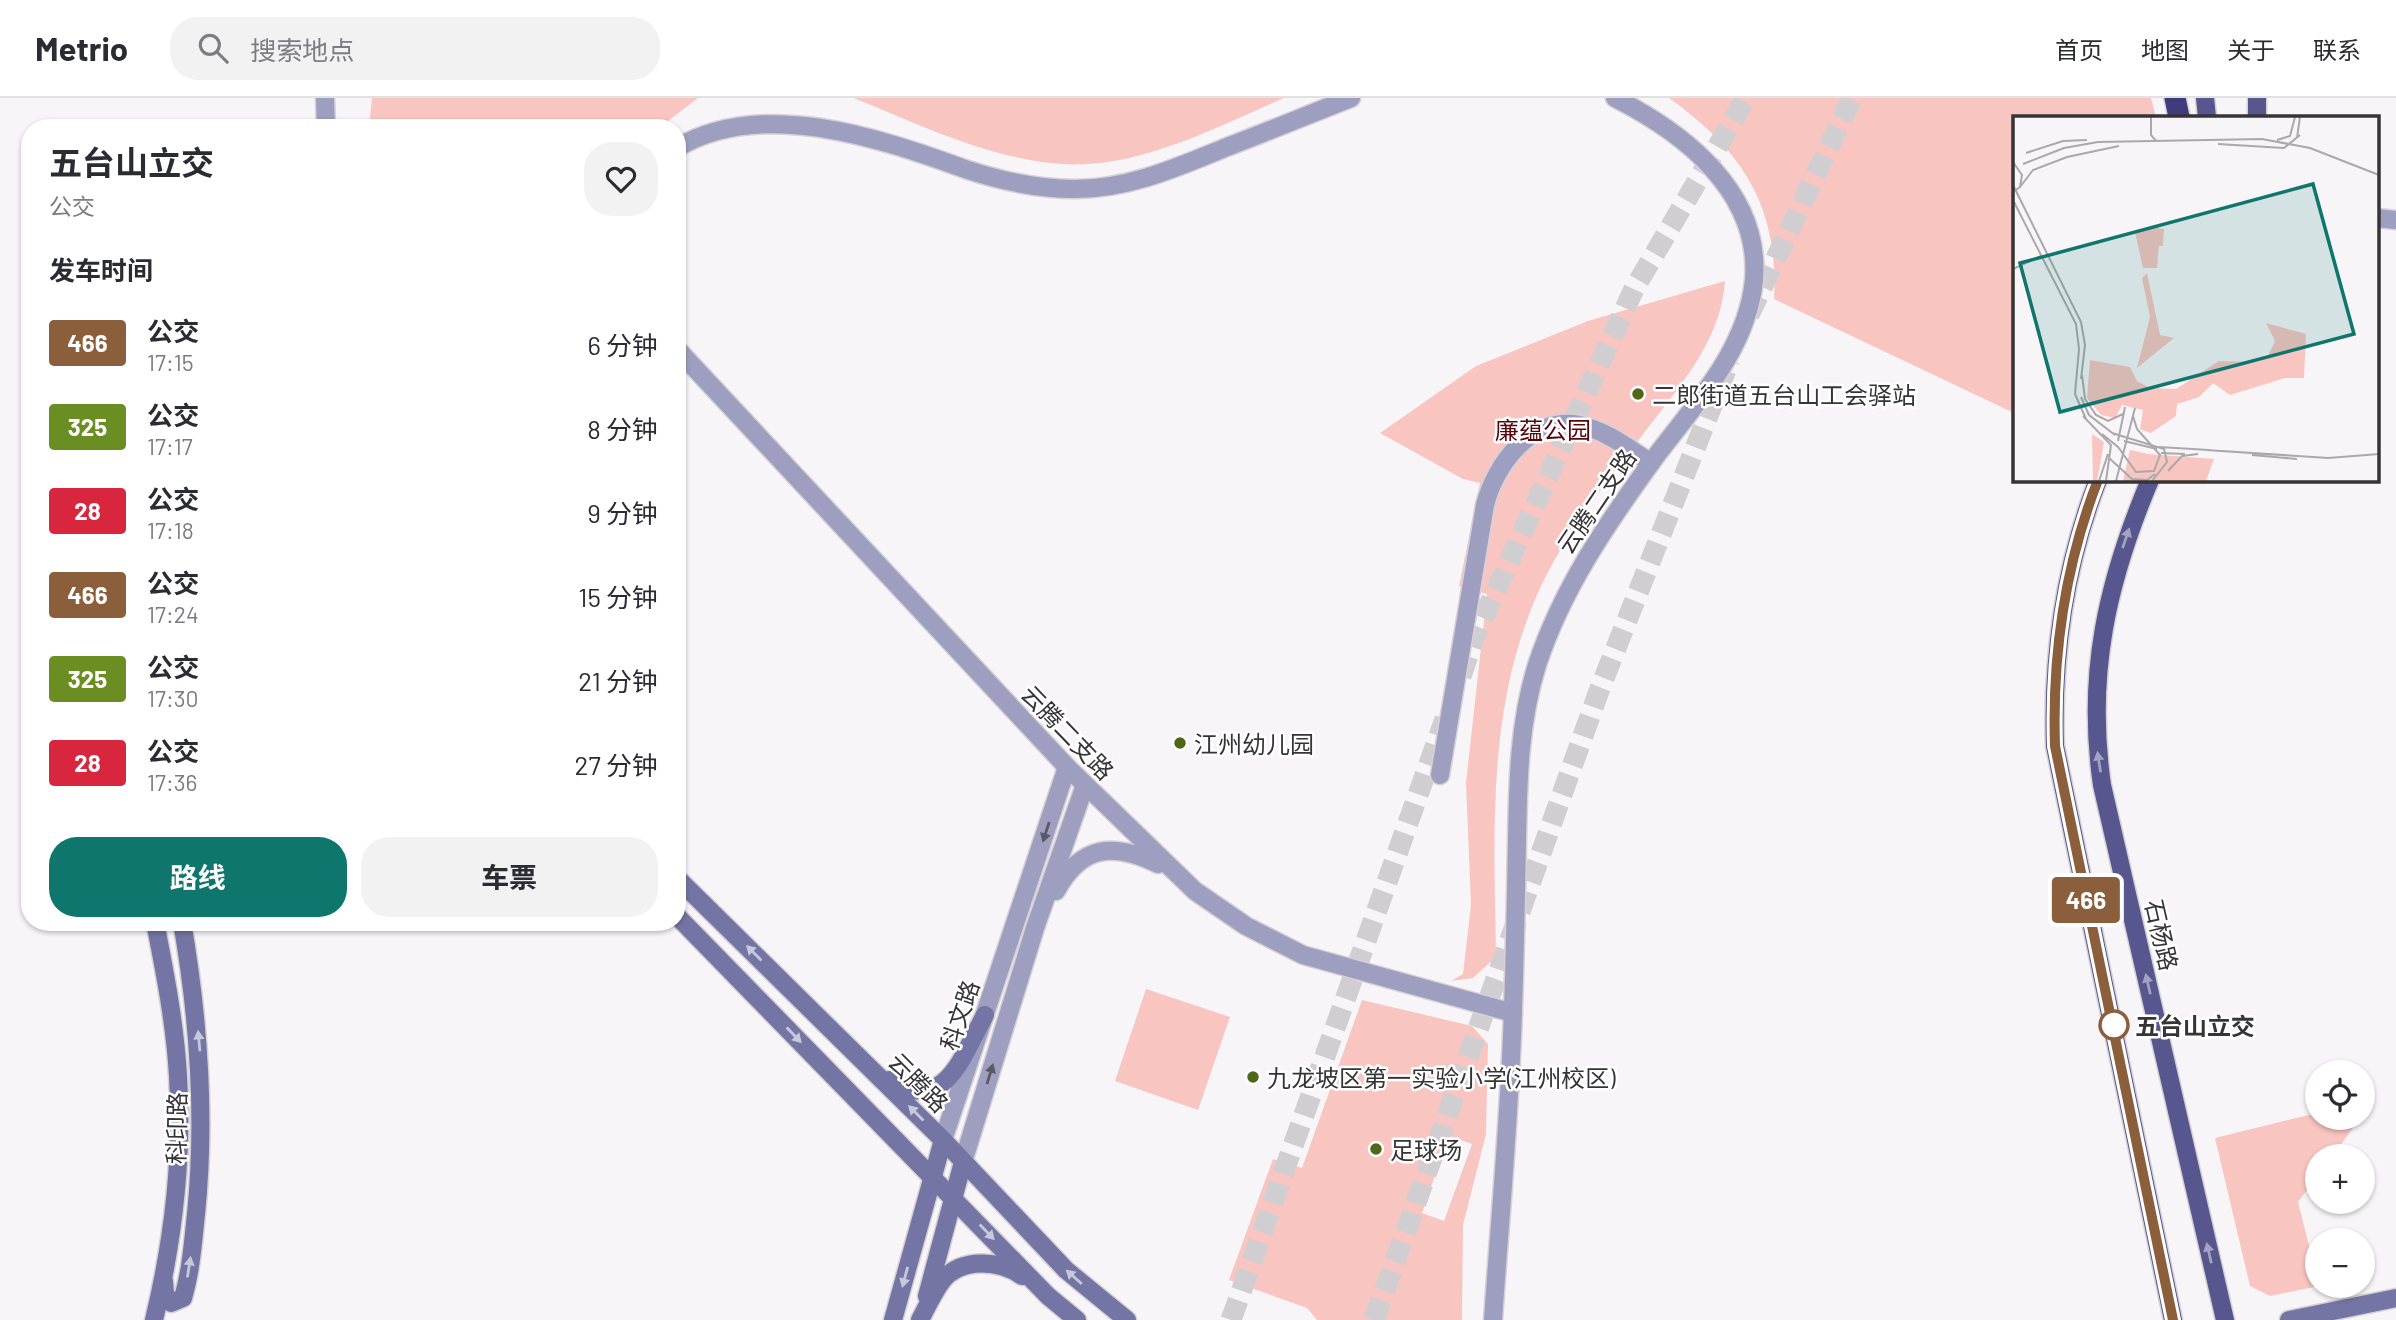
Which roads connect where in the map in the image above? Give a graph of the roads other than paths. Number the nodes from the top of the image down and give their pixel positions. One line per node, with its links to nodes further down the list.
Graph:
1 (325, 98): 10 (street)
2 (1351, 98): 11 (street)
3 (1615, 98): 15 (street, 云腾二支路)
4 (2175, 98): 7 (highway)
5 (2205, 98): 8 (main road)
6 (2257, 98): 9 (main road)
7 (2179, 116)
8 (2207, 116)
9 (2257, 116)
10 (326, 119)
11 (686, 142)
12 (2378, 218): 13 (street)
13 (2396, 220)
14 (686, 359): 18 (street, 云腾二支路)
15 (1651, 463): 19 (street); 27 (street, 云腾二支路)
16 (2098, 481): 43 (main road)
17 (2150, 481): 44 (main road, 石杨路, one-way to 17)
18 (1068, 767): 20 (street, 云腾二支路); 28 (street, 科文路, one-way to 28)
19 (1440, 775)
20 (1085, 785): 21 (street, 云腾二支路); 24 (street, 科文路)
21 (1172, 871): 24 (street); 27 (street, 云腾二支路)
22 (686, 887): 29 (street, 云腾路, one-way to 22)
23 (686, 925): 32 (street, one-way to 32)
24 (1035, 928): 31 (street, 科文路, one-way to 24)
25 (157, 931): 34 (street, 科印路)
26 (184, 931): 34 (street, 科印路, one-way to 26)
27 (1513, 1013): 42 (street, 云腾二支路)
28 (985, 1015): 29 (street); 30 (street, 科文路)
29 (871, 1068): 30 (street, 云腾路, one-way to 29)
30 (943, 1140): 31 (street, 云腾路); 32 (street, 科文路)
31 (963, 1162): 33 (street, 科文路); 41 (street, 云腾路, one-way to 31)
32 (932, 1176): 33 (street); 38 (street, 科文路, one-way to 38)
33 (953, 1197): 35 (street, one-way to 35); 39 (street, 科文路)
34 (164, 1281): 37 (street, 科印路)
35 (1048, 1296): 39 (street); 40 (street)
36 (2396, 1298): 45 (street)
37 (154, 1320)
38 (893, 1320)
39 (920, 1320)
40 (1077, 1320)
41 (1126, 1320)
42 (1493, 1320)
43 (2173, 1320)
44 (2225, 1320)
45 (2289, 1320)

